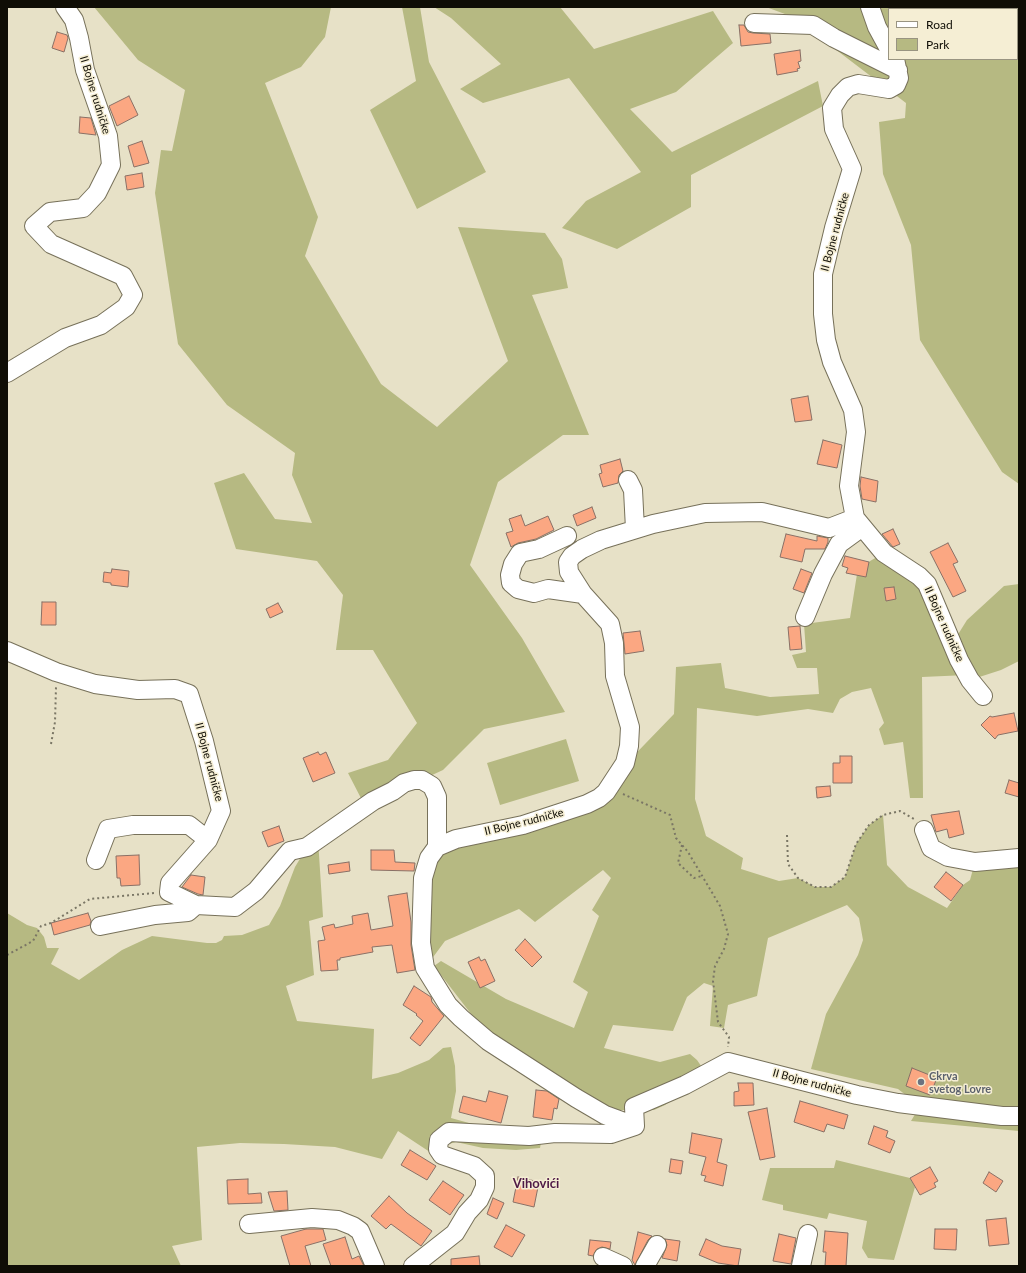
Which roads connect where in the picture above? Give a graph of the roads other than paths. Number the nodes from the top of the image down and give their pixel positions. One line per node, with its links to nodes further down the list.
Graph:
1 (65, 7): 6 (street, II Bojne rudničke)
2 (870, 7): 4 (street)
3 (754, 23): 5 (street, II Bojne rudničke)
4 (888, 47)
5 (897, 65): 8 (street, II Bojne rudničke)
6 (7, 373)
7 (628, 480): 9 (street)
8 (858, 523): 9 (street, II Bojne rudničke); 12 (street); 14 (street, II Bojne rudničke)
9 (635, 529): 11 (street, II Bojne rudničke)
10 (567, 536): 11 (street)
11 (582, 594): 17 (street, II Bojne rudničke)
12 (805, 617)
13 (7, 651): 16 (street, II Bojne rudničke)
14 (983, 696)
15 (924, 830): 18 (street)
16 (208, 840): 19 (street); 20 (street, II Bojne rudničke)
17 (437, 847): 20 (street); 23 (street)
18 (1019, 858)
19 (96, 860)
20 (196, 905): 21 (street)
21 (100, 926)
22 (1019, 1116): 23 (street, II Bojne rudničke)
23 (635, 1126): 29 (street)
24 (249, 1224): 28 (street)
25 (808, 1234): 32 (street)
26 (657, 1245): 31 (street)
27 (603, 1257): 30 (street)
28 (374, 1266)
29 (413, 1266)
30 (623, 1266)
31 (645, 1266)
32 (801, 1266)

